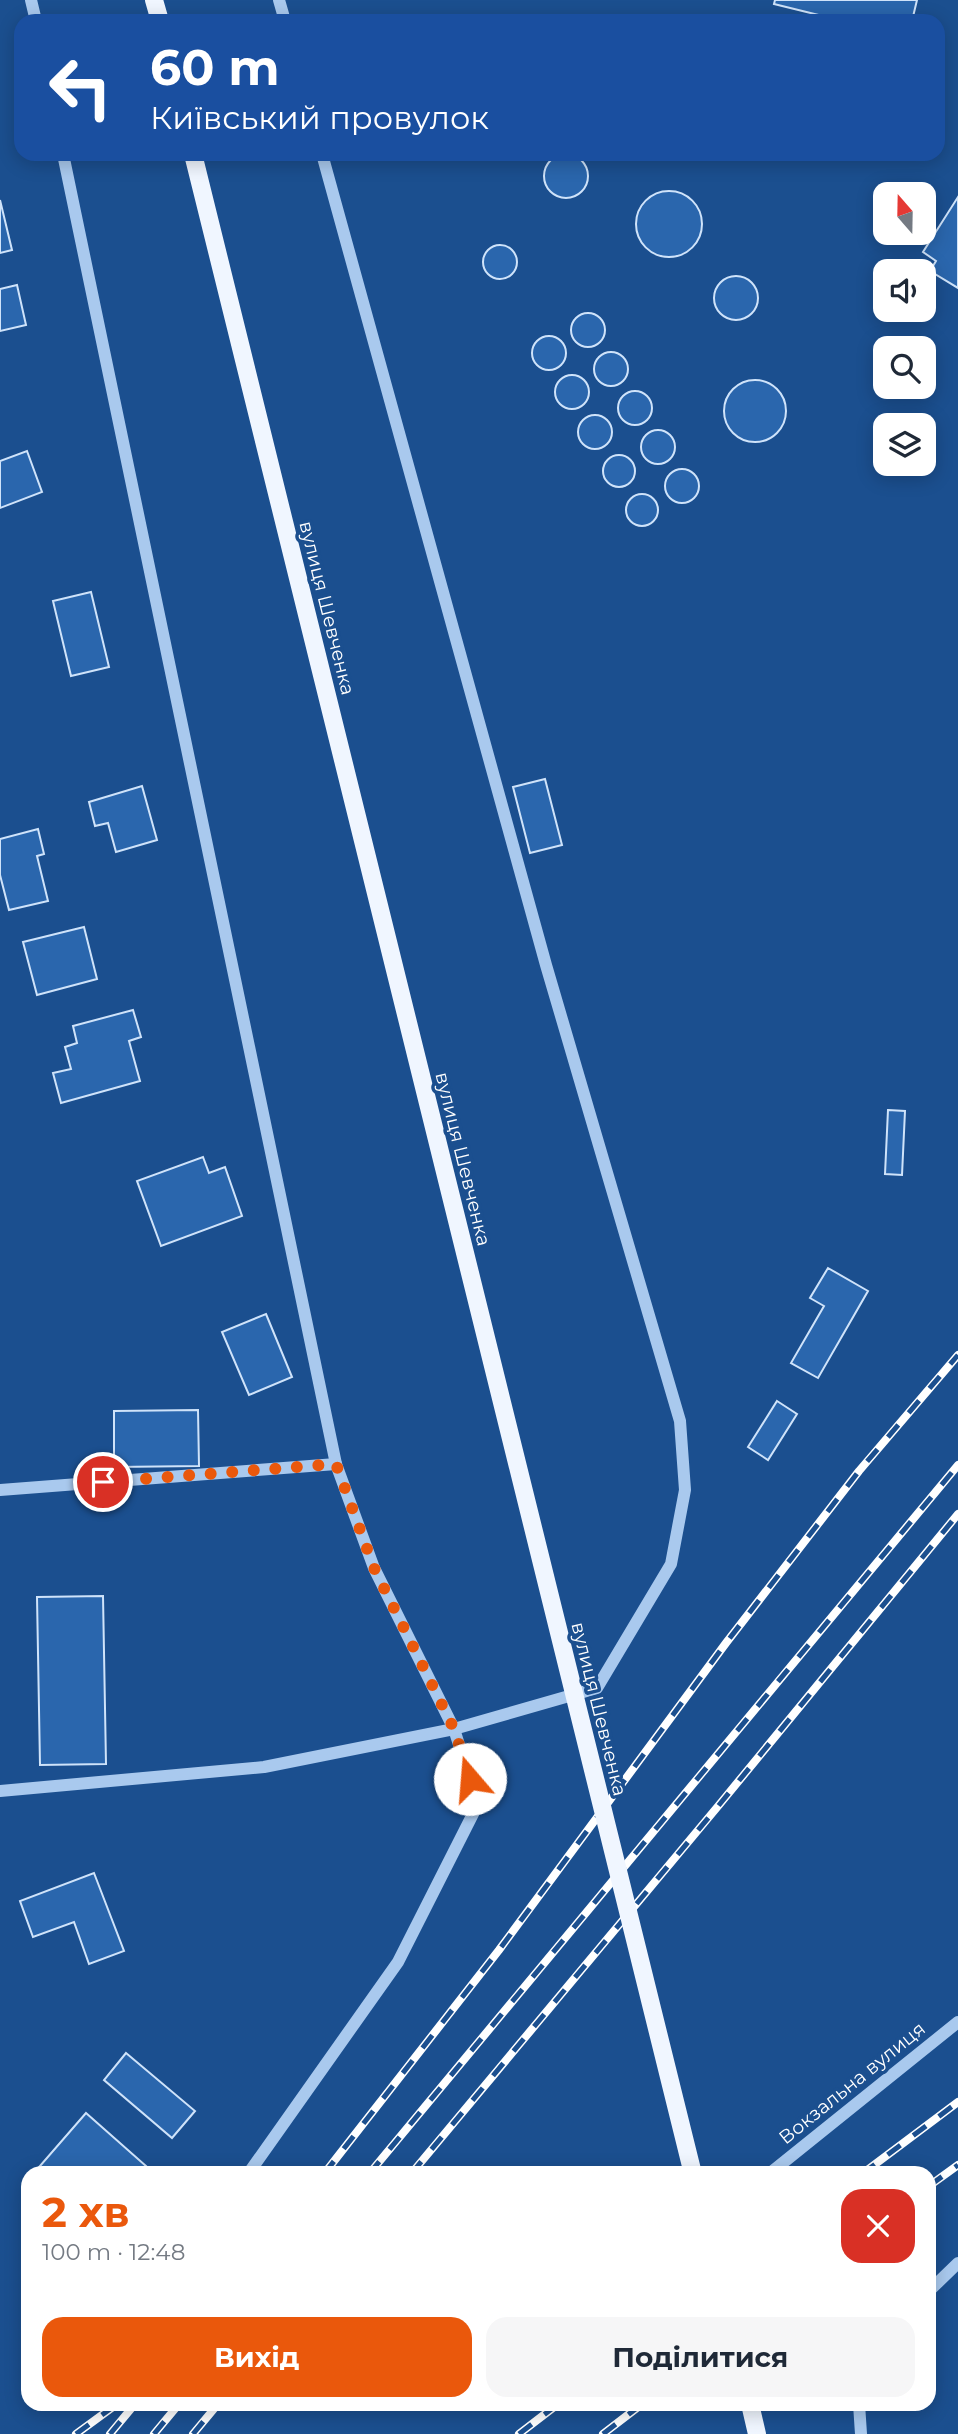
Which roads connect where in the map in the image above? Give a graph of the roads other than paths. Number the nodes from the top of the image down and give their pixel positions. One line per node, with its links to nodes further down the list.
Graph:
1 (64, 161): 4 (street)
2 (195, 161): 10 (main road, вулиця Шевченка, bridge)
3 (324, 161): 6 (street)
4 (336, 1464): 5 (street); 6 (street)
5 (0, 1490)
6 (454, 1729): 7 (street); 9 (street)
7 (0, 1791)
8 (958, 2022): 11 (street, Вокзальна вулиця)
9 (254, 2166)
10 (691, 2166)
11 (779, 2166)
12 (958, 2263): 13 (street)
13 (936, 2284)
14 (752, 2411): 16 (main road)
15 (859, 2411): 17 (street)
16 (757, 2434)
17 (861, 2434)

